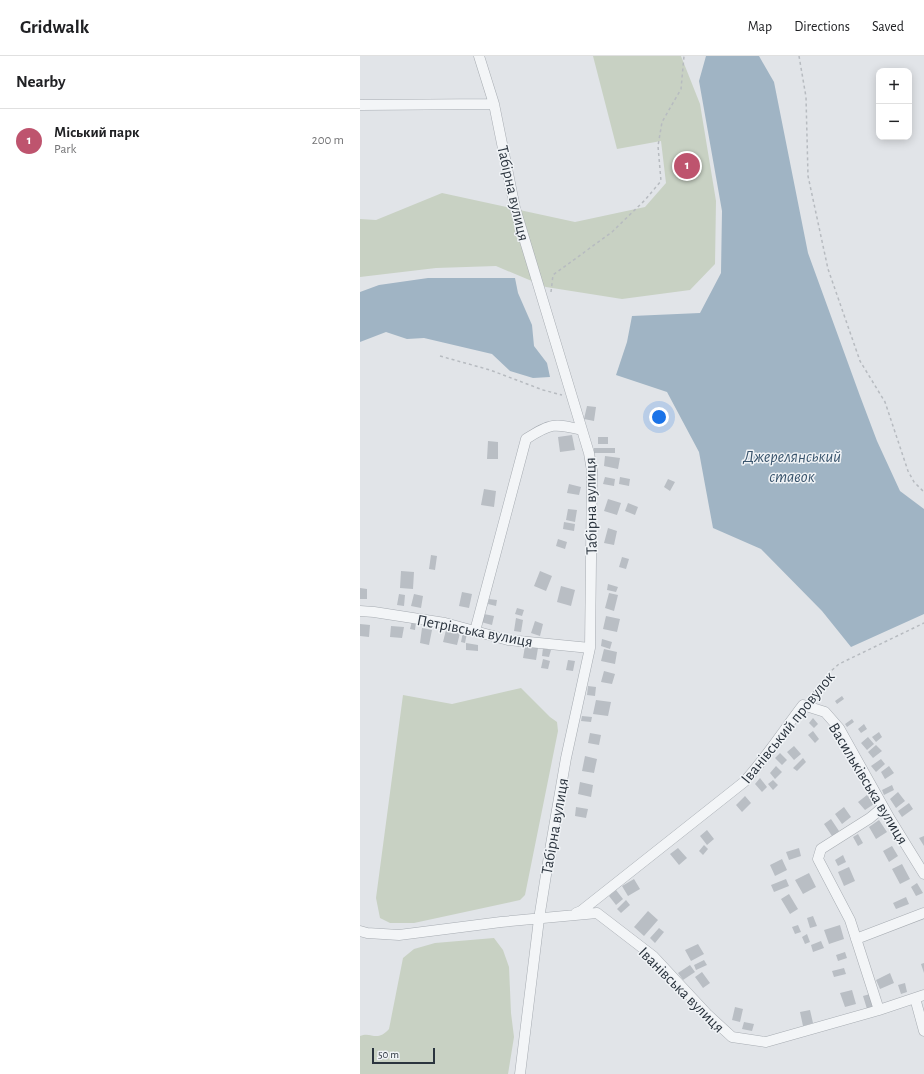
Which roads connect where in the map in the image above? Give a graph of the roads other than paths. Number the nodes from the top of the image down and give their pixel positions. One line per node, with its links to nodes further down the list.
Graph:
1 (479, 56): 2 (street, Табірна вулиця)
2 (494, 104): 3 (street); 4 (street, Табірна вулиця)
3 (360, 105)
4 (582, 430): 6 (street); 7 (street, Табірна вулиця)
5 (360, 612): 6 (street, Петрівська вулиця)
6 (475, 631): 7 (street, Петрівська вулиця)
7 (590, 648): 13 (street, Табірна вулиця)
8 (803, 705): 9 (street, Васильківська вулиця); 12 (street, Іванівський провулок)
9 (883, 807): 10 (street, Васильківська вулиця); 15 (street)
10 (924, 874)
11 (924, 913): 15 (street)
12 (563, 917): 13 (street, Іванівська вулиця); 17 (street, Іванівська вулиця)
13 (539, 919): 14 (street, Іванівська вулиця); 19 (street, Табірна вулиця)
14 (360, 931)
15 (856, 939): 17 (street)
16 (919, 996): 17 (street, Іванівська вулиця); 18 (street)
17 (879, 1010)
18 (924, 1031)
19 (520, 1074)

